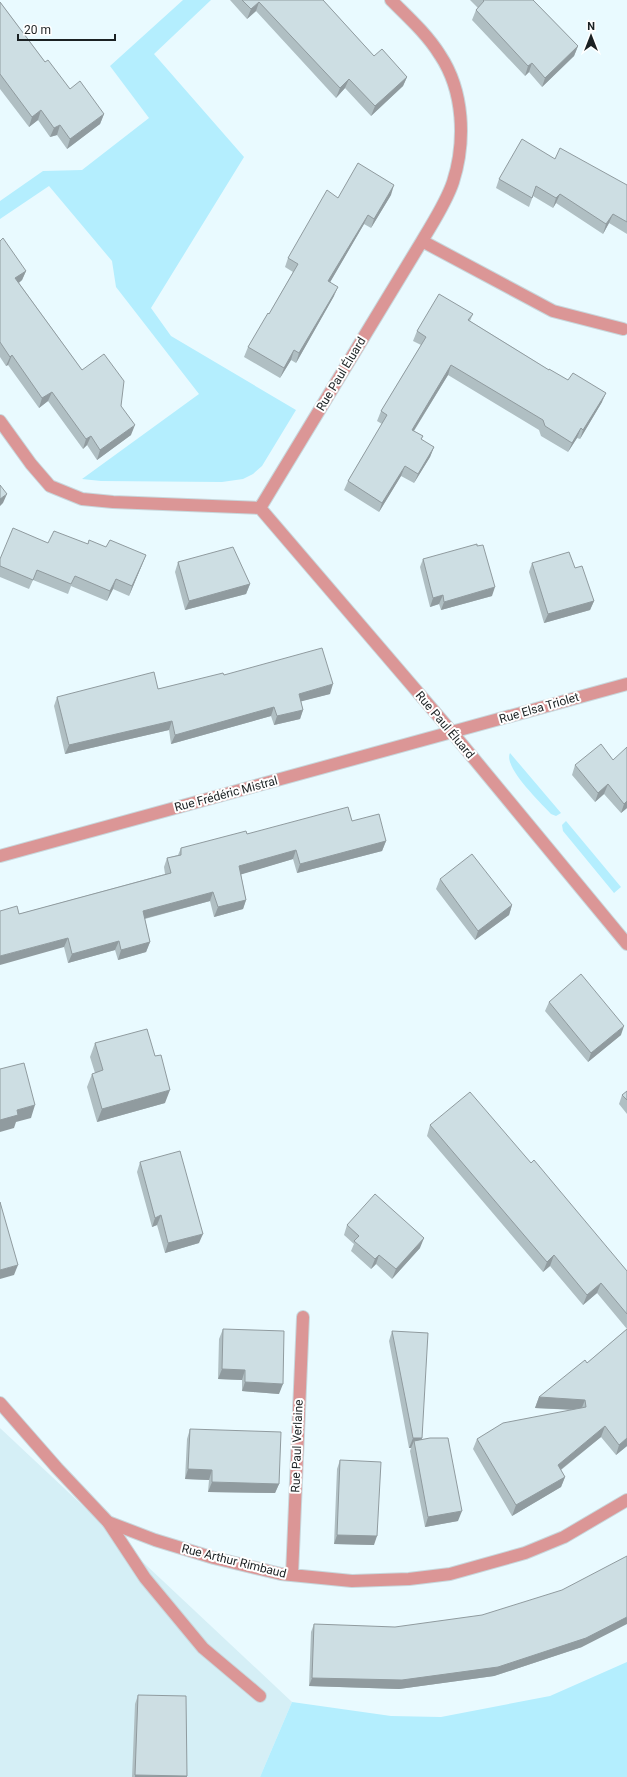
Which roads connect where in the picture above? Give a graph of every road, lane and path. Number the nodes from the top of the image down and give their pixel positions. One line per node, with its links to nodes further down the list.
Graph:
1 (391, 0): 2 (street, Rue Paul Éluard)
2 (422, 241): 3 (street); 5 (street, Rue Paul Éluard)
3 (623, 329)
4 (0, 421): 5 (street)
5 (260, 508): 7 (street, Rue Paul Éluard)
6 (627, 684): 7 (street, Rue Elsa Triolet)
7 (451, 731): 8 (street, Rue Frédéric Mistral); 9 (street, Rue Paul Éluard)
8 (0, 856)
9 (627, 944)
10 (303, 1317): 14 (street, Rue Paul Verlaine)
11 (0, 1403): 13 (street, Rue Arthur Rimbaud)
12 (627, 1500): 14 (street, Rue Arthur Rimbaud)
13 (108, 1522): 14 (street, Rue Arthur Rimbaud); 15 (street)
14 (292, 1576)
15 (260, 1696)

